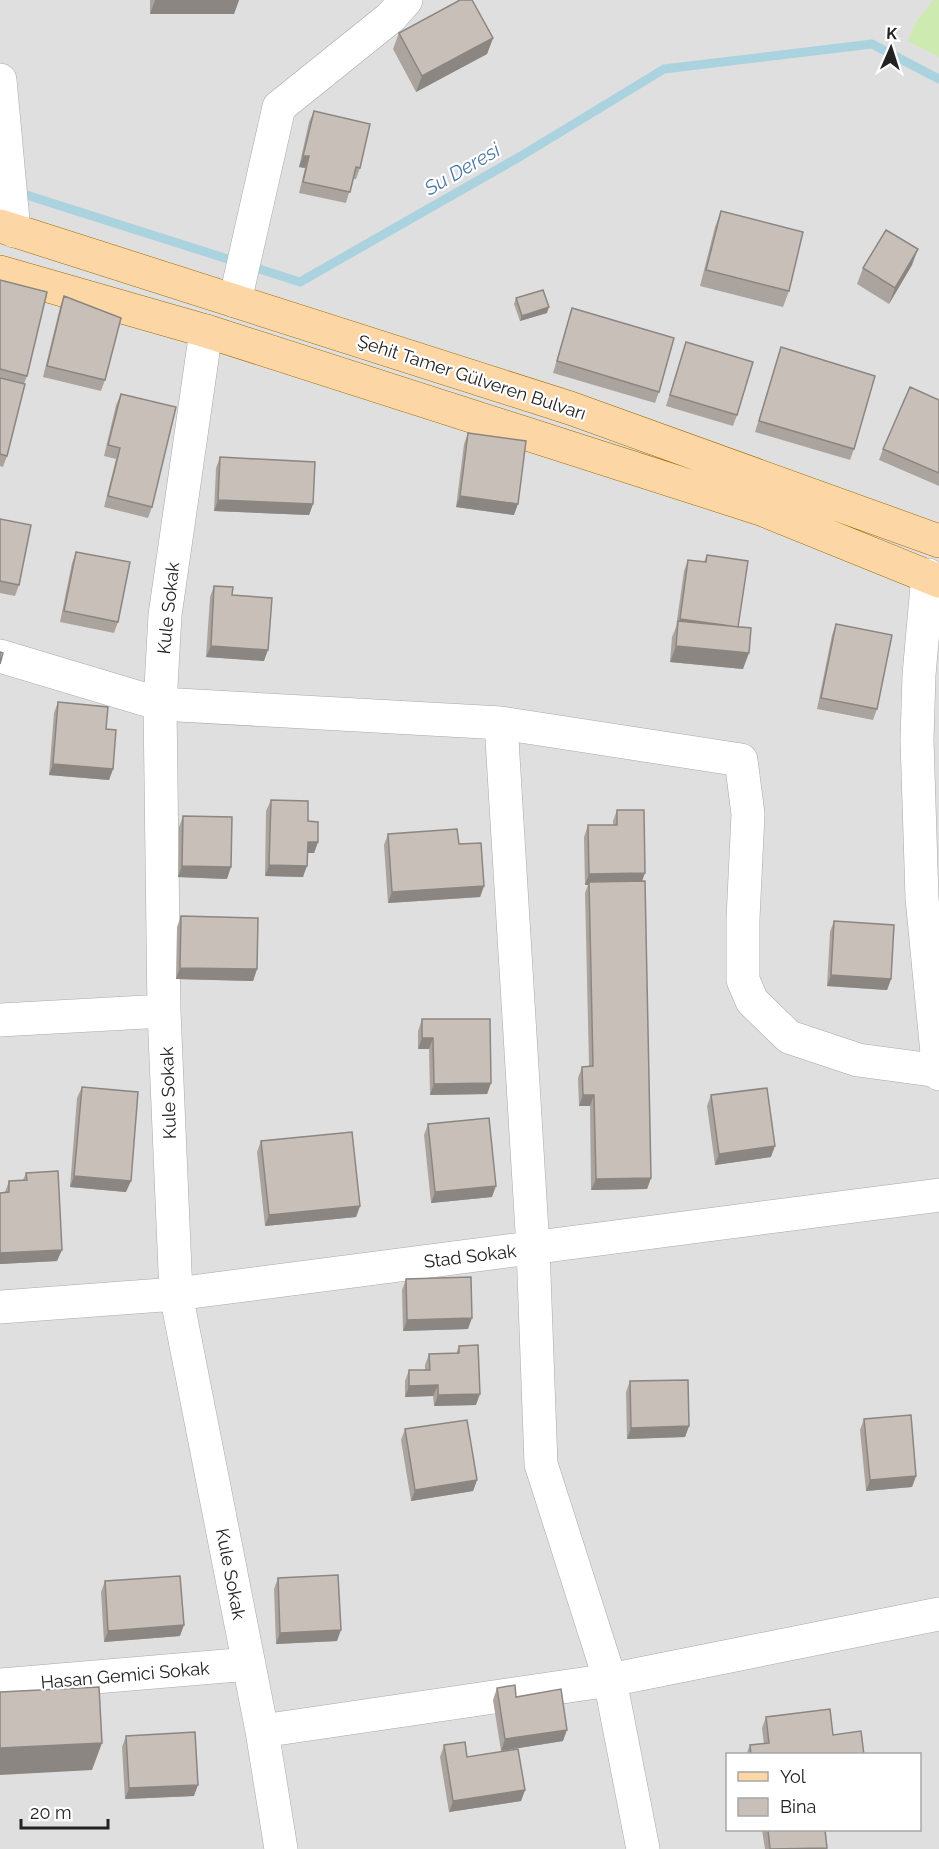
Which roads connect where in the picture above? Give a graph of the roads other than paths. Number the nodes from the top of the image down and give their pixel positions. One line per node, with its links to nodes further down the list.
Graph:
1 (406, 0): 5 (street)
2 (0, 80): 3 (street)
3 (9, 222): 5 (main road, Şehit Tamer Gülveren Bulvarı)
4 (0, 272): 6 (main road, Şehit Tamer Gülveren Bulvarı)
5 (237, 292): 7 (main road, Şehit Tamer Gülveren Bulvarı)
6 (206, 331): 8 (main road, Şehit Tamer Gülveren Bulvarı); 10 (street, Kule Sokak)
7 (939, 541)
8 (933, 578): 14 (street)
9 (0, 656): 10 (street)
10 (160, 704): 11 (street); 12 (street, Kule Sokak)
11 (501, 723): 14 (street); 16 (street)
12 (164, 1011): 13 (street); 17 (street, Kule Sokak)
13 (0, 1020)
14 (939, 1073)
15 (939, 1196): 16 (street, Stad Sokak)
16 (533, 1248): 17 (street, Stad Sokak); 21 (street)
17 (176, 1293): 18 (street, Stad Sokak); 20 (street, Kule Sokak)
18 (0, 1307)
19 (939, 1614): 21 (street)
20 (249, 1664): 22 (street, Hasan Gemici Sokak); 23 (street, Kule Sokak)
21 (610, 1680): 23 (street); 25 (street)
22 (0, 1685)
23 (262, 1731): 24 (street, Kule Sokak)
24 (281, 1849)
25 (643, 1849)

